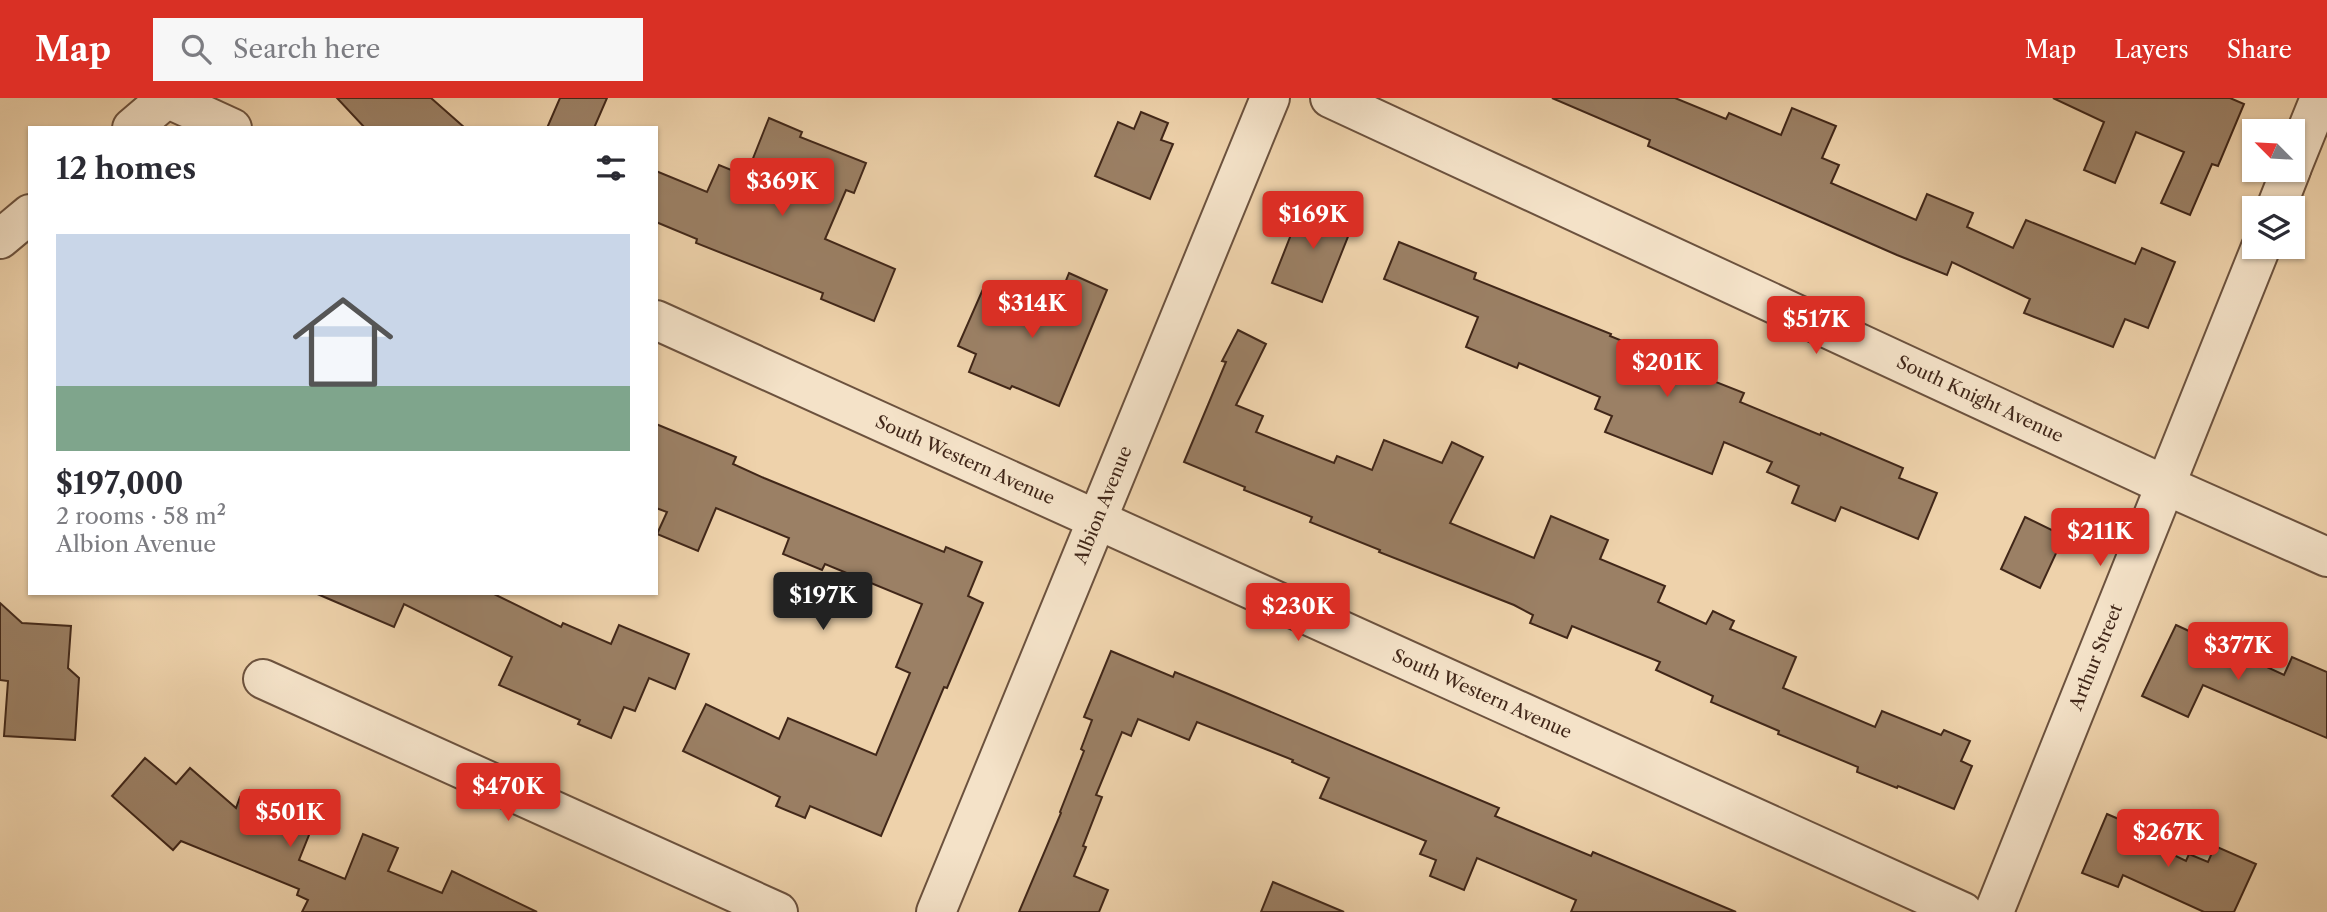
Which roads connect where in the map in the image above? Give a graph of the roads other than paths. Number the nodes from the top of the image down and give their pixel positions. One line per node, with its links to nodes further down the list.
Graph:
1 (166, 98): 5 (street); 6 (street)
2 (1270, 98): 13 (street, Albion Avenue)
3 (1330, 98): 12 (street, South Knight Avenue)
4 (2320, 98): 7 (street)
5 (134, 126)
6 (228, 126)
7 (2305, 136)
8 (28, 216): 9 (street)
9 (0, 239)
10 (2256, 259): 12 (street, Arthur Street)
11 (658, 321): 13 (street, South Western Avenue)
12 (2165, 485): 14 (street, South Knight Avenue); 19 (street, Arthur Street)
13 (1097, 520): 17 (street, Albion Avenue); 18 (street, South Western Avenue)
14 (2327, 557)
15 (263, 679): 16 (street)
16 (778, 912)
17 (936, 912)
18 (1963, 912)
19 (1994, 912)

